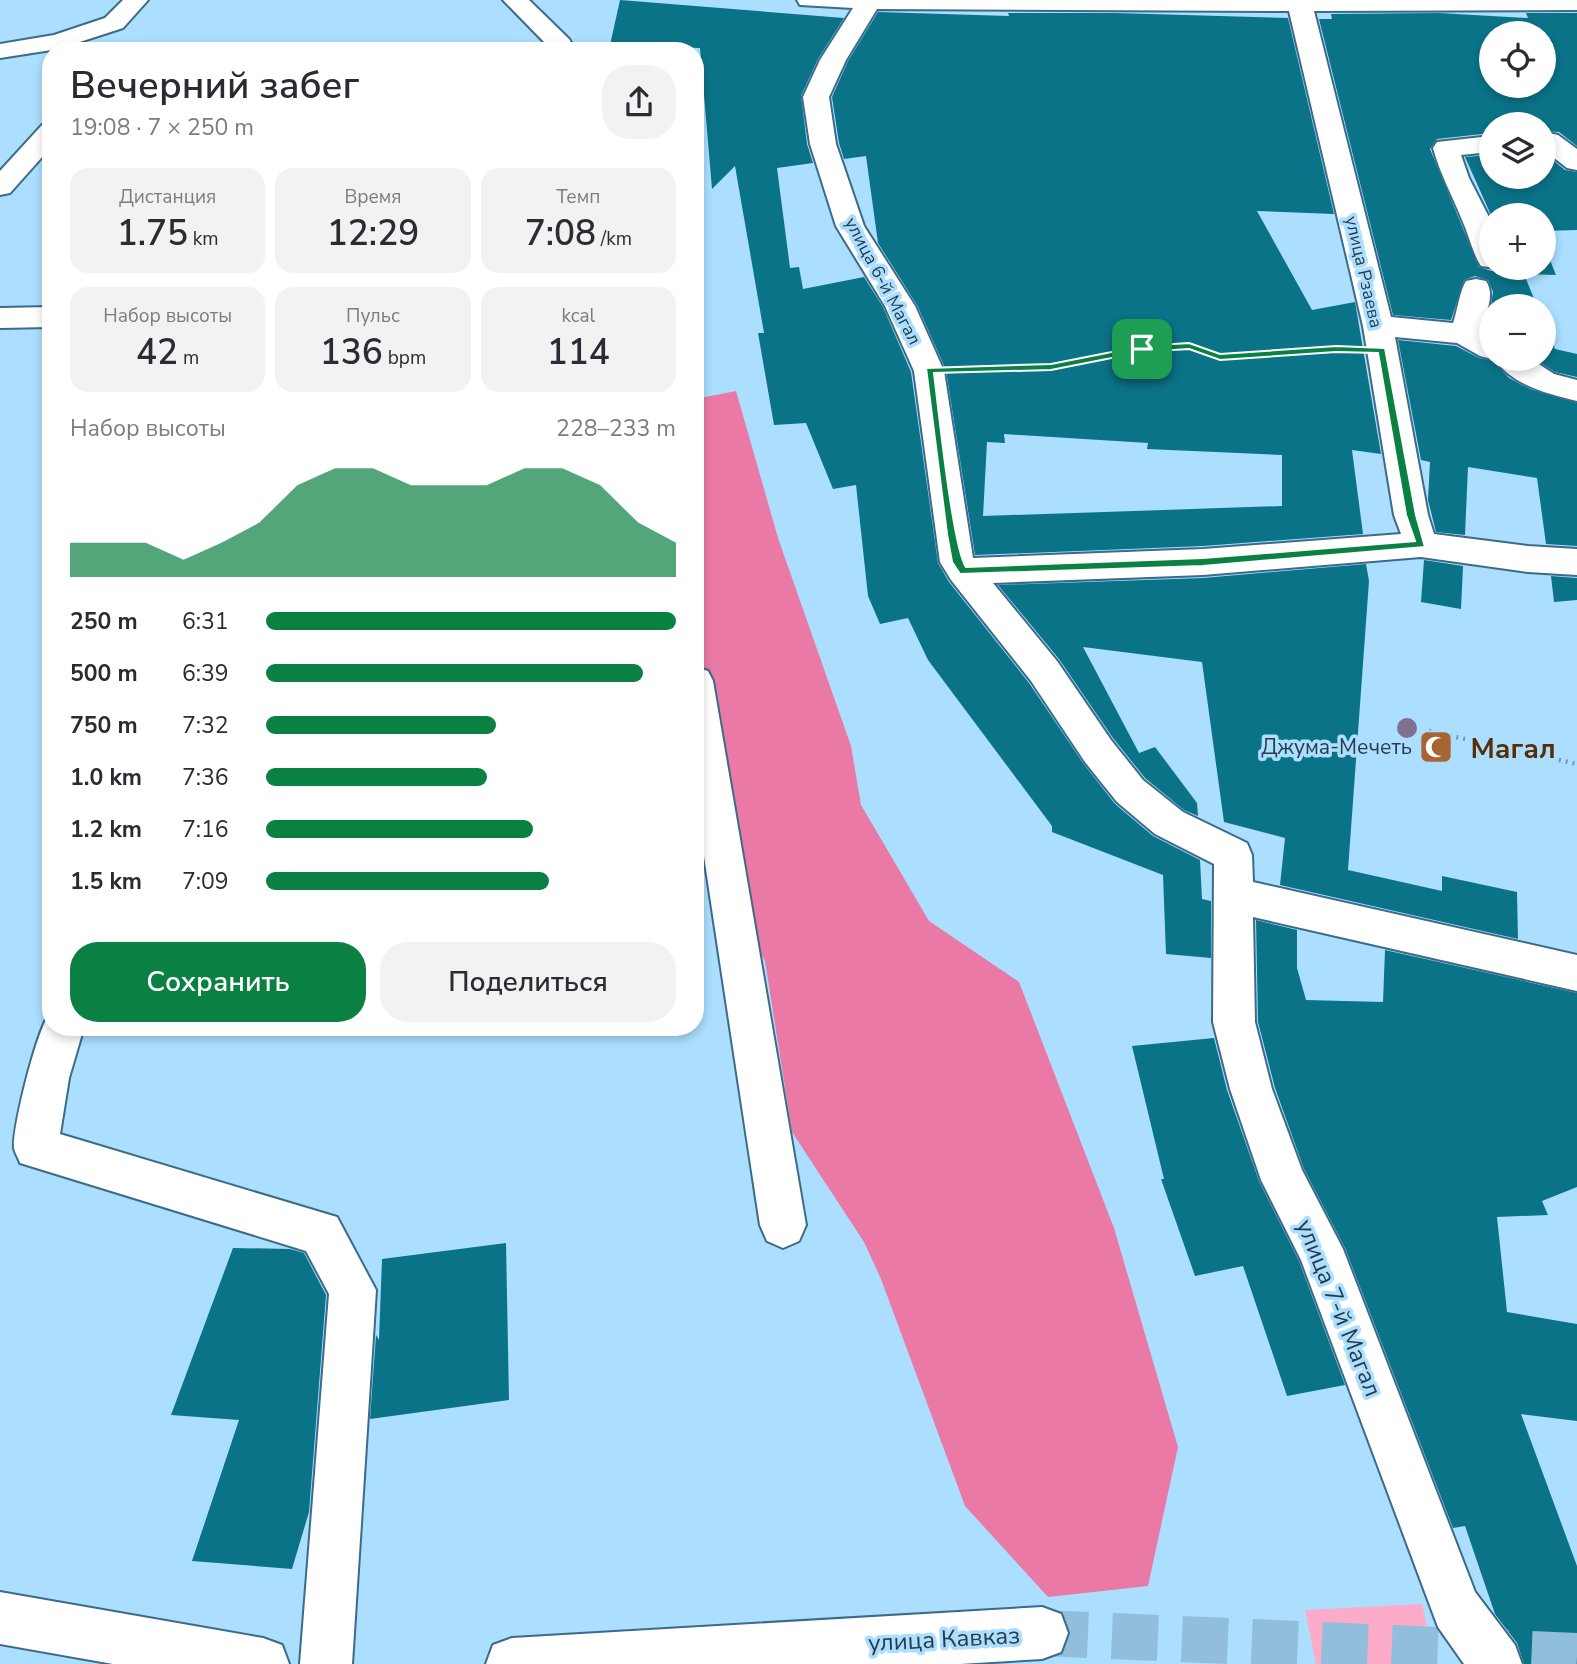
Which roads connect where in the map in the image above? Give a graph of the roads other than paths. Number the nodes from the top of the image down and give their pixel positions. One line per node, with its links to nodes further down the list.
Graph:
1 (137, 0): 8 (main road); 9 (main road)
2 (514, 0): 10 (main road)
3 (809, 0): 6 (main road)
4 (1299, 1): 5 (main road); 7 (main road); 25 (main road, улица Рзаева)
5 (985, 2): 6 (main road)
6 (868, 3): 31 (main road, улица 6-й Магал)
7 (1577, 4)
8 (137, 36)
9 (58, 42)
10 (558, 42)
11 (42, 44): 12 (main road)
12 (0, 51)
13 (1577, 137): 14 (main road)
14 (1556, 140)
15 (42, 141): 19 (main road)
16 (1479, 146): 20 (main road)
17 (1556, 148): 18 (main road)
18 (1577, 162)
19 (0, 187)
20 (1479, 227)
21 (1486, 280): 24 (main road)
22 (42, 317): 23 (main road)
23 (0, 318)
24 (1464, 334): 25 (main road); 26 (main road)
25 (1380, 338): 29 (main road, улица Рзаева)
26 (1479, 342)
27 (1528, 371): 28 (main road)
28 (1577, 391)
29 (1421, 545): 30 (main road); 31 (main road)
30 (1577, 562)
31 (963, 571): 33 (main road, улица 7-й Магал)
32 (704, 737): 36 (main road)
33 (1234, 894): 34 (main road); 42 (main road, улица 7-й Магал)
34 (1577, 973)
35 (60, 1036): 40 (main road)
36 (783, 1225)
37 (0, 1618): 39 (main road)
38 (1042, 1633): 41 (main road, улица Кавказ)
39 (263, 1664)
40 (326, 1664)
41 (512, 1664)
42 (1496, 1664)

